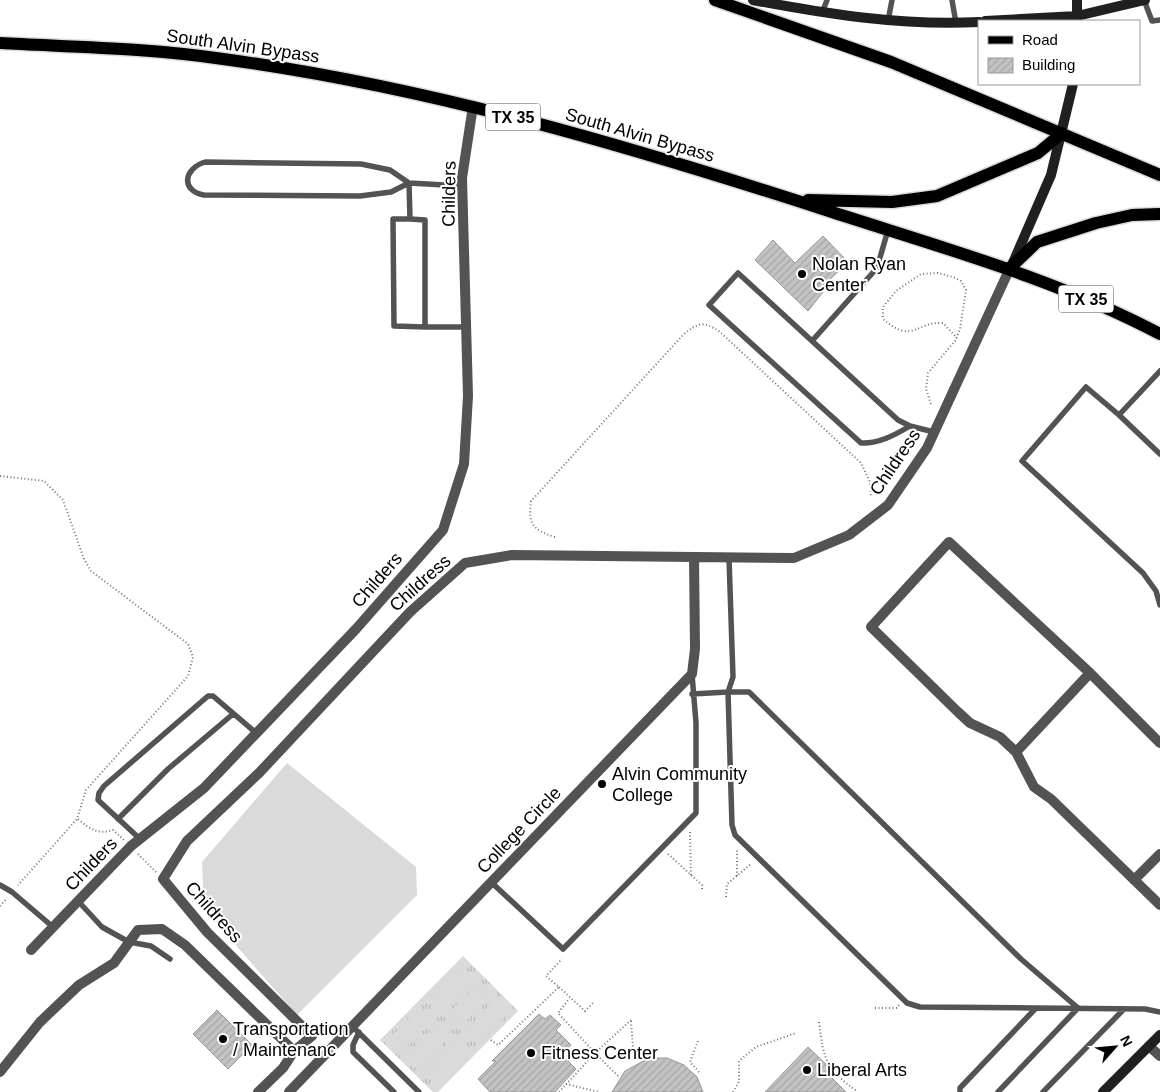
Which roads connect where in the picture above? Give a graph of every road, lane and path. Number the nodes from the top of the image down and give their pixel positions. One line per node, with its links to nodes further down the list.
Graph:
1 (715, 0): 18 (main road)
2 (752, 0): 8 (main road)
3 (826, 0): 8 (lane)
4 (892, 0): 12 (lane)
5 (952, 0): 14 (lane)
6 (1077, 0): 9 (main road)
7 (1144, 0): 9 (main road); 11 (lane)
8 (822, 13): 12 (main road)
9 (1077, 19): 10 (main road)
10 (1030, 20)
11 (1160, 20)
12 (888, 21): 14 (main road)
13 (978, 22): 14 (main road)
14 (956, 23)
15 (0, 43): 17 (main road, South Alvin Bypass / TX 35)
16 (1073, 85): 18 (main road)
17 (473, 106): 21 (street, Childers); 22 (main road, South Alvin Bypass / TX 35)
18 (1062, 133): 19 (main road); 22 (main road); 26 (main road)
19 (1160, 175)
20 (409, 184): 20 (lane); 21 (lane); 24 (lane)
21 (463, 186): 28 (street, Childers)
22 (792, 199): 25 (main road, South Alvin Bypass / TX 35)
23 (1160, 214): 26 (main road)
24 (410, 219): 27 (lane); 27 (lane)
25 (888, 230): 26 (main road, South Alvin Bypass / TX 35); 31 (lane)
26 (1010, 268): 29 (main road, South Alvin Bypass / TX 35); 36 (street, Childress)
27 (425, 326): 28 (lane)
28 (467, 327): 49 (street, Childers)
29 (1160, 334)
30 (956, 338): 30 (path); 33 (path)
31 (812, 342): 35 (lane); 35 (lane)
32 (1160, 371): 34 (lane)
33 (931, 404)
34 (1119, 415): 37 (lane); 43 (lane)
35 (910, 426): 36 (lane)
36 (934, 432): 42 (street, Childress)
37 (1160, 454)
38 (0, 476): 52 (path)
39 (871, 497): 40 (path)
40 (555, 537)
41 (694, 557): 42 (street, Childress); 45 (street); 94 (street, Childress)
42 (729, 558): 46 (lane)
43 (1160, 605)
44 (1090, 673): 50 (street); 51 (street); 51 (street)
45 (692, 674): 47 (lane); 65 (street, College Circle)
46 (728, 692): 47 (lane); 83 (lane); 84 (lane)
47 (692, 694): 65 (lane)
48 (233, 714): 49 (lane); 53 (lane); 53 (lane)
49 (256, 733): 55 (street, Childers)
50 (1160, 743)
51 (1016, 752): 64 (street)
52 (77, 819): 57 (path); 68 (path)
53 (118, 819): 55 (lane)
54 (690, 827): 63 (path)
55 (140, 839): 57 (street, Childers)
56 (737, 847): 62 (path)
57 (134, 850): 61 (path); 70 (street, Childers)
58 (666, 852): 63 (path)
59 (1160, 854): 64 (street)
60 (753, 862): 62 (path)
61 (155, 871)
62 (737, 876): 69 (path)
63 (691, 877): 67 (path)
64 (1134, 880): 72 (street)
65 (491, 882): 88 (street, College Circle)
66 (0, 885): 68 (lane)
67 (702, 891)
68 (12, 892): 71 (path); 73 (lane)
69 (726, 898)
70 (78, 902): 73 (street, Childers); 74 (lane)
71 (0, 906)
72 (1160, 906)
73 (53, 927): 75 (street, Childers)
74 (129, 942): 76 (lane); 94 (street); 98 (street)
75 (31, 950)
76 (170, 959)
77 (562, 960): 78 (path)
78 (559, 987): 79 (path); 91 (path)
79 (569, 999): 80 (path); 95 (path)
80 (594, 1002)
81 (899, 1005): 82 (path)
82 (876, 1008)
83 (1036, 1008): 84 (lane); 110 (lane)
84 (1078, 1008): 85 (lane); 111 (lane)
85 (1124, 1009): 86 (lane); 112 (lane)
86 (1160, 1012)
87 (819, 1022): 109 (path)
88 (356, 1029): 103 (street, College Circle); 104 (lane); 105 (lane)
89 (796, 1032): 108 (path)
90 (1160, 1035): 93 (main road)
91 (490, 1040)
92 (698, 1041): 99 (path)
93 (1149, 1046): 96 (street); 113 (main road)
94 (294, 1051): 102 (street, Childress)
95 (595, 1053): 97 (path); 100 (path); 101 (path)
96 (1160, 1056)
97 (634, 1061)
98 (0, 1072)
99 (699, 1072)
100 (618, 1076)
101 (566, 1084): 106 (path); 107 (path)
102 (258, 1092)
103 (289, 1092)
104 (394, 1092)
105 (419, 1092)
106 (559, 1092)
107 (600, 1092)
108 (733, 1092)
109 (858, 1092)
110 (960, 1092)
111 (998, 1092)
112 (1043, 1092)
113 (1103, 1092)

